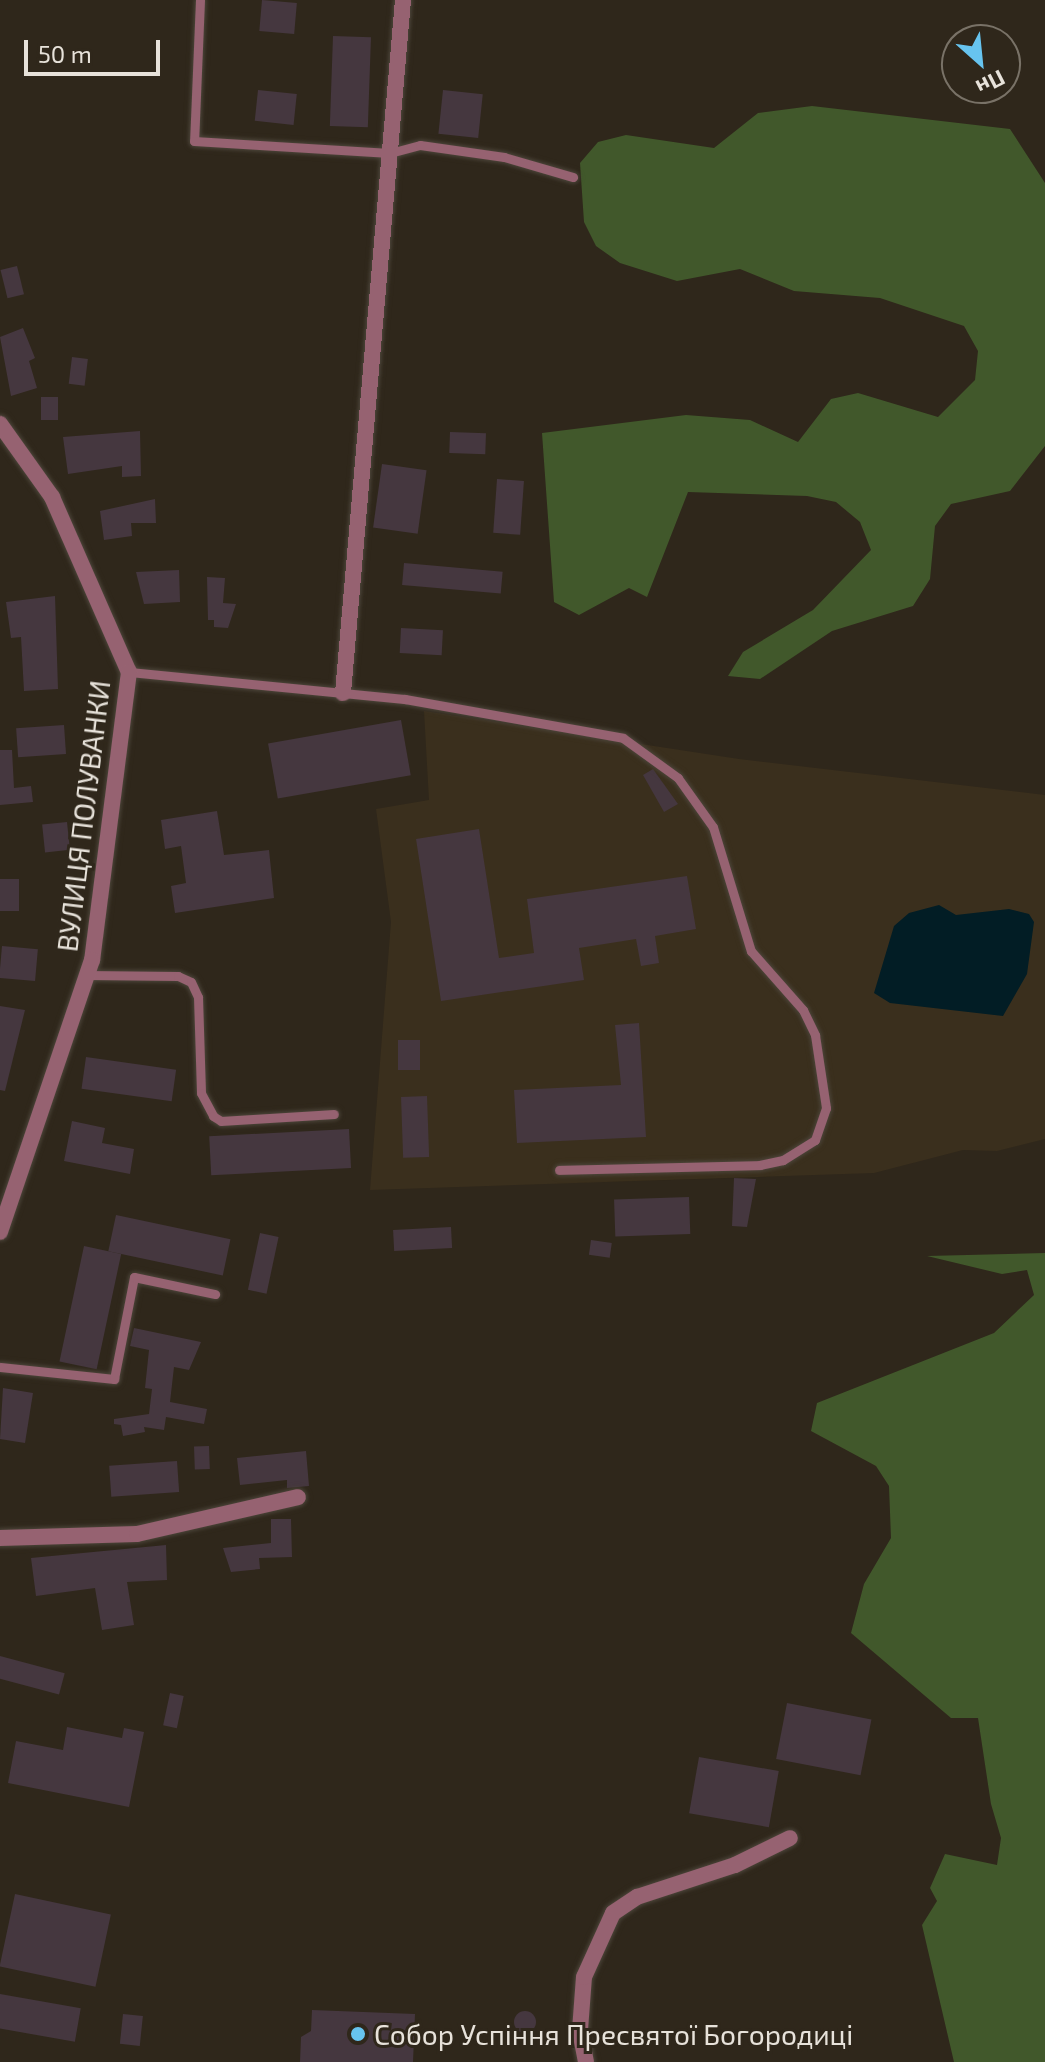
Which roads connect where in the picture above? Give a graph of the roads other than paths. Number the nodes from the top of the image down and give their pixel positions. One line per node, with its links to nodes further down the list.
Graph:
1 (200, 0): 3 (lane)
2 (403, 0): 3 (street)
3 (390, 153): 4 (lane); 7 (street)
4 (573, 177)
5 (0, 424): 6 (street, ВУЛИЦЯ ПОЛУВАНКИ)
6 (129, 672): 7 (lane); 8 (street, ВУЛИЦЯ ПОЛУВАНКИ)
7 (343, 693): 10 (lane)
8 (86, 975): 9 (lane); 11 (street, ВУЛИЦЯ ПОЛУВАНКИ)
9 (334, 1114)
10 (559, 1170)
11 (0, 1232)
12 (215, 1294): 13 (lane)
13 (0, 1367)
14 (298, 1497): 15 (street)
15 (0, 1538)
16 (790, 1838): 17 (street)
17 (586, 2062)

